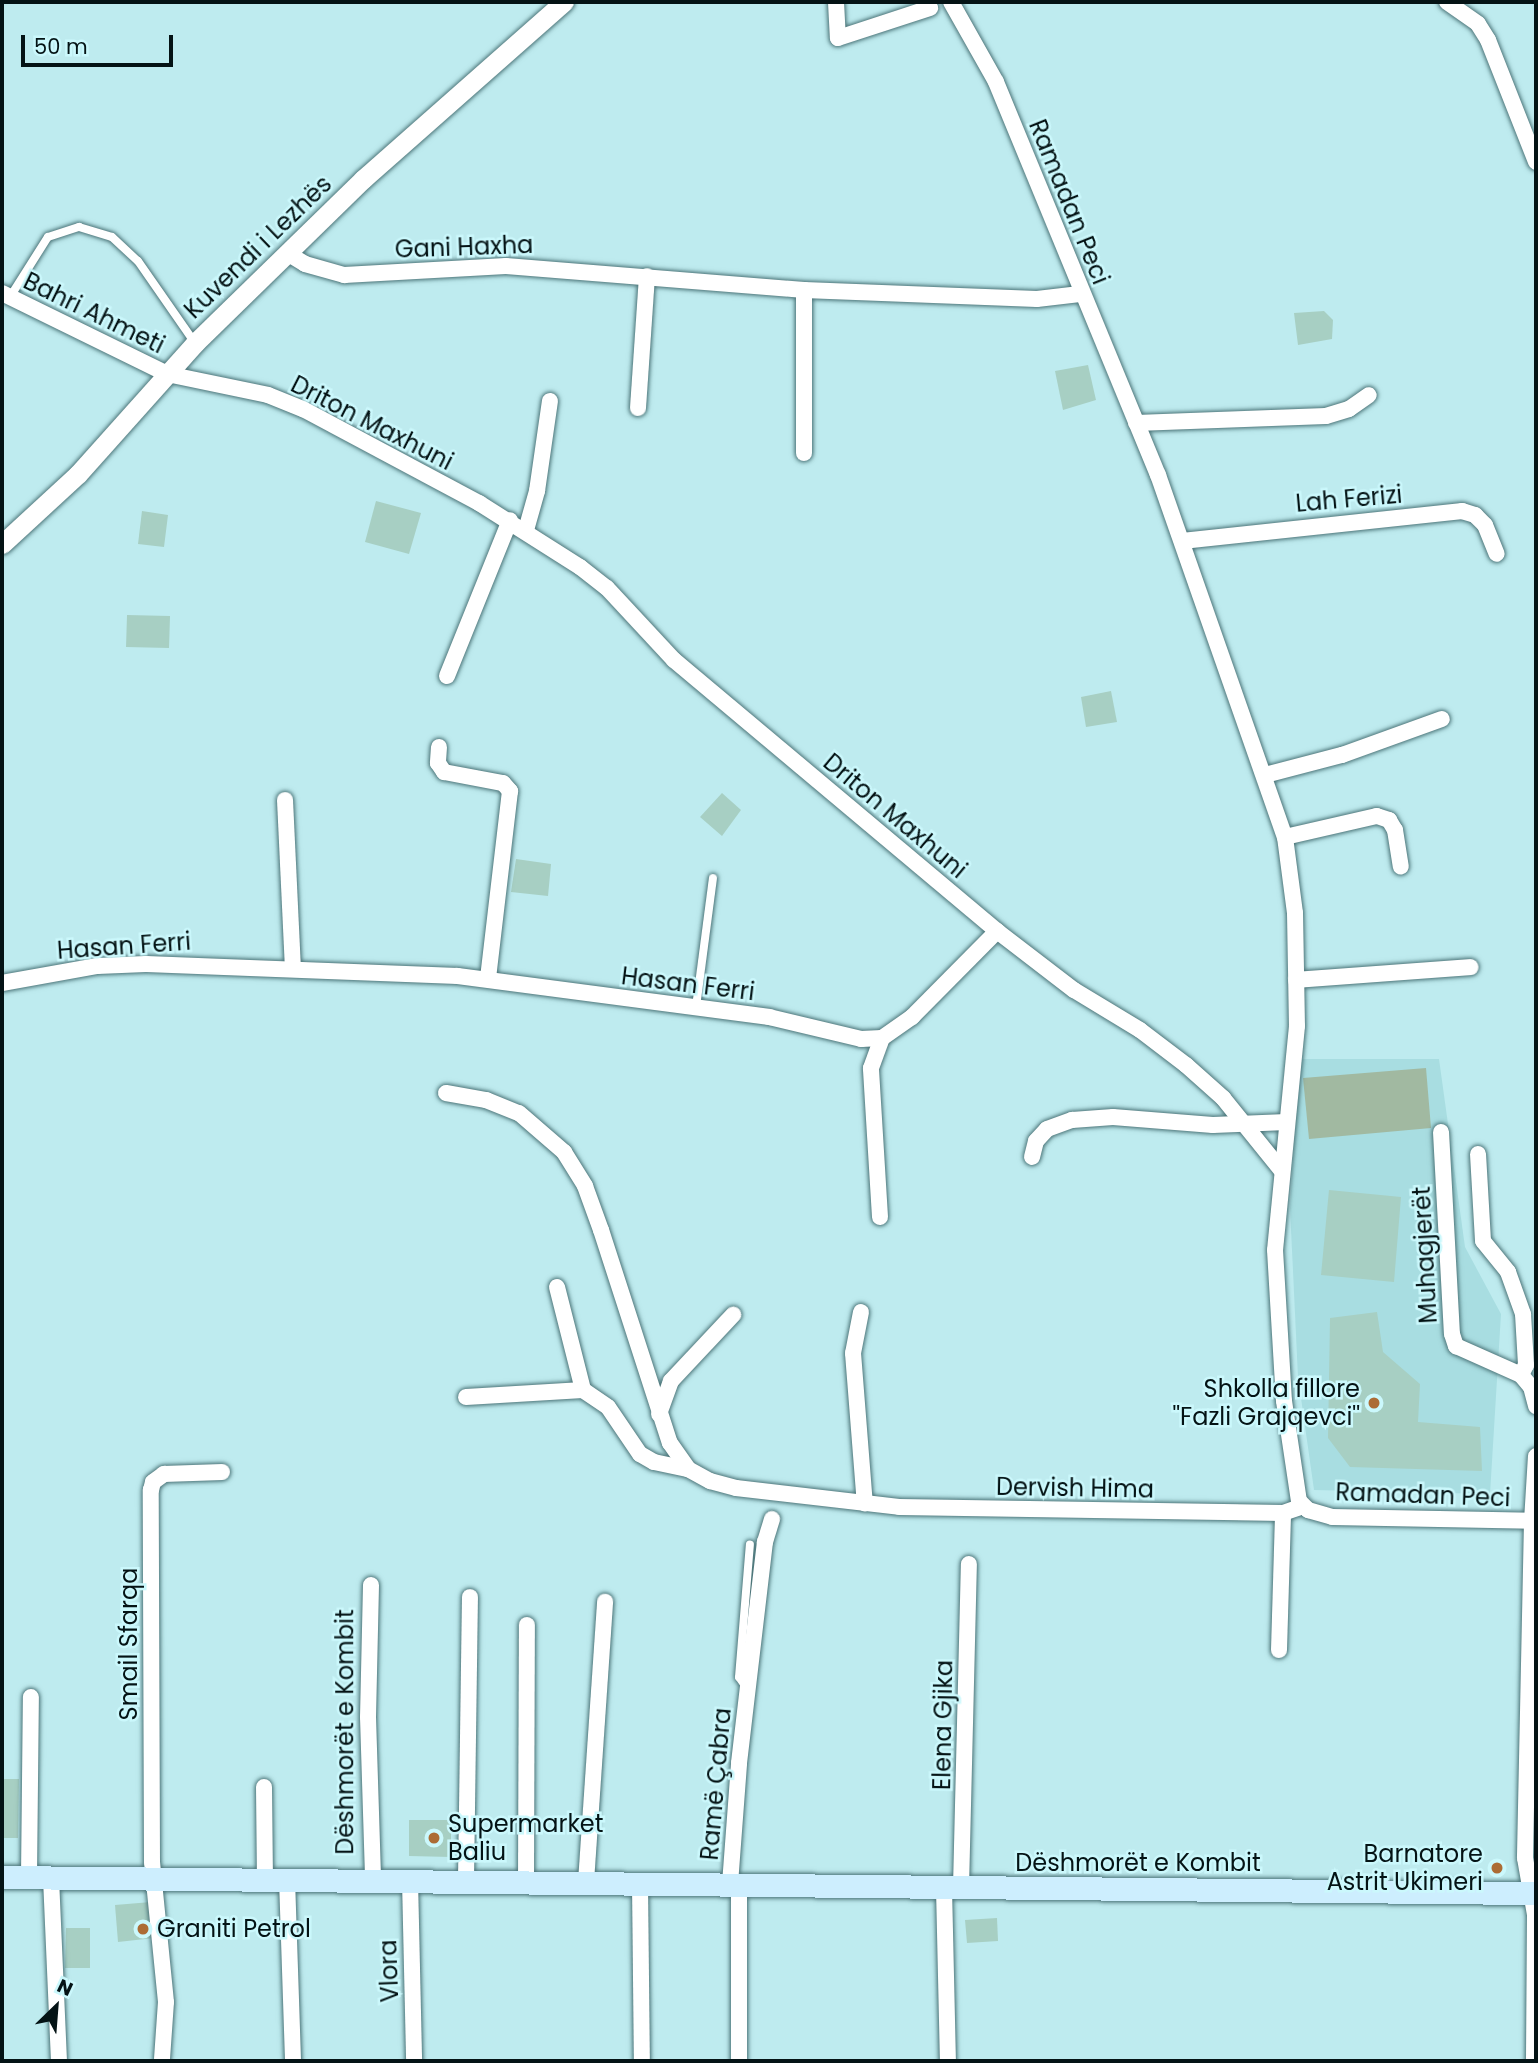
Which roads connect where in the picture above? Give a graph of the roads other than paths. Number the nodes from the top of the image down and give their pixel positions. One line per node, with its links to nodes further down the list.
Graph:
1 (564, 2): 7 (street, Kuvendi i Lezhës)
2 (836, 2): 5 (street)
3 (951, 2): 10 (street, Ramadan Peci)
4 (1447, 2): 6 (street)
5 (930, 8)
6 (1536, 162)
7 (287, 253): 8 (street, Gani Haxha); 12 (street, Kuvendi i Lezhës)
8 (647, 276): 9 (street, Gani Haxha); 16 (street)
9 (804, 290): 10 (street, Gani Haxha); 18 (street)
10 (1080, 294): 17 (street, Ramadan Peci)
11 (6, 295): 12 (lane); 13 (street, Bahri Ahmeti)
12 (195, 342): 13 (street, Kuvendi i Lezhës)
13 (167, 374): 19 (street, Driton Maxhuni); 22 (street, Kuvendi i Lezhës)
14 (1369, 395): 17 (street)
15 (550, 401): 20 (street)
16 (638, 408)
17 (1136, 423): 21 (street, Ramadan Peci)
18 (804, 453)
19 (510, 520): 20 (street, Driton Maxhuni); 24 (street)
20 (526, 530): 32 (street, Driton Maxhuni)
21 (1182, 541): 23 (street, Lah Ferizi); 27 (street, Ramadan Peci)
22 (2, 544)
23 (1497, 554)
24 (447, 676)
25 (1442, 719): 27 (street)
26 (439, 747): 35 (street)
27 (1265, 775): 29 (street, Ramadan Peci)
28 (285, 800): 33 (street)
29 (1285, 837): 30 (street); 36 (street, Ramadan Peci)
30 (1401, 867)
31 (713, 878): 38 (lane)
32 (997, 931): 39 (street); 42 (street, Driton Maxhuni)
33 (293, 967): 35 (street, Hasan Ferri); 37 (street, Hasan Ferri)
34 (1471, 967): 36 (street)
35 (488, 978): 38 (street, Hasan Ferri)
36 (1296, 980): 41 (street, Ramadan Peci)
37 (2, 983)
38 (696, 1008): 39 (street, Hasan Ferri)
39 (883, 1038): 47 (street)
40 (446, 1093): 55 (street)
41 (1287, 1122): 42 (street); 46 (street, Ramadan Peci)
42 (1246, 1124): 45 (street); 46 (street, Driton Maxhuni)
43 (1441, 1132): 51 (street, Muhagjerët)
44 (1478, 1154): 51 (street)
45 (1032, 1157)
46 (1281, 1170): 60 (street, Ramadan Peci)
47 (880, 1217)
48 (557, 1287): 52 (street)
49 (861, 1312): 59 (street)
50 (733, 1315): 55 (street)
51 (1521, 1376): 54 (street)
52 (583, 1390): 53 (street); 57 (street, Dervish Hima)
53 (466, 1397)
54 (1536, 1406)
55 (659, 1414): 57 (street)
56 (1536, 1455): 63 (street)
57 (688, 1469): 59 (street, Dervish Hima)
58 (222, 1472): 77 (street, Smail Sfarqa)
59 (865, 1504): 61 (street, Dervish Hima)
60 (1303, 1506): 61 (street, Dervish Hima); 63 (street, Ramadan Peci)
61 (1283, 1513): 70 (street)
62 (772, 1519): 71 (street, Ramë Çabra)
63 (1532, 1521): 86 (street, Ramadan Peci)
64 (750, 1544): 71 (lane, Ramë Çabra)
65 (969, 1564): 85 (street, Elena Gjika)
66 (371, 1585): 76 (street, Dëshmorët e Kombit)
67 (470, 1597): 80 (street)
68 (605, 1602): 82 (street)
69 (527, 1625): 81 (street)
70 (1279, 1650)
71 (748, 1688): 84 (street, Ramë Çabra)
72 (31, 1697): 75 (street)
73 (264, 1787): 78 (street)
74 (2, 1877): 75 (main road, Dëshmorët e Kombit)
75 (40, 1877): 77 (main road, Dëshmorët e Kombit); 88 (street)
76 (373, 1878): 78 (main road, Dëshmorët e Kombit); 79 (main road, Dëshmorët e Kombit)
77 (153, 1879): 78 (main road, Dëshmorët e Kombit); 87 (street)
78 (276, 1879): 89 (street)
79 (410, 1880): 80 (main road, Dëshmorët e Kombit); 90 (street, Vlora)
80 (466, 1880): 81 (main road, Dëshmorët e Kombit)
81 (526, 1881): 82 (main road, Dëshmorët e Kombit)
82 (586, 1882): 83 (main road, Dëshmorët e Kombit)
83 (640, 1883): 84 (main road, Dëshmorët e Kombit); 91 (street)
84 (735, 1884): 85 (main road, Dëshmorët e Kombit); 92 (street)
85 (953, 1887): 86 (main road, Dëshmorët e Kombit); 93 (street, Elena Gjika)
86 (1534, 1893): 94 (street, Ramadan Peci)
87 (162, 2059)
88 (59, 2061)
89 (293, 2061)
90 (414, 2061)
91 (642, 2061)
92 (739, 2061)
93 (948, 2061)
94 (1534, 2061)

